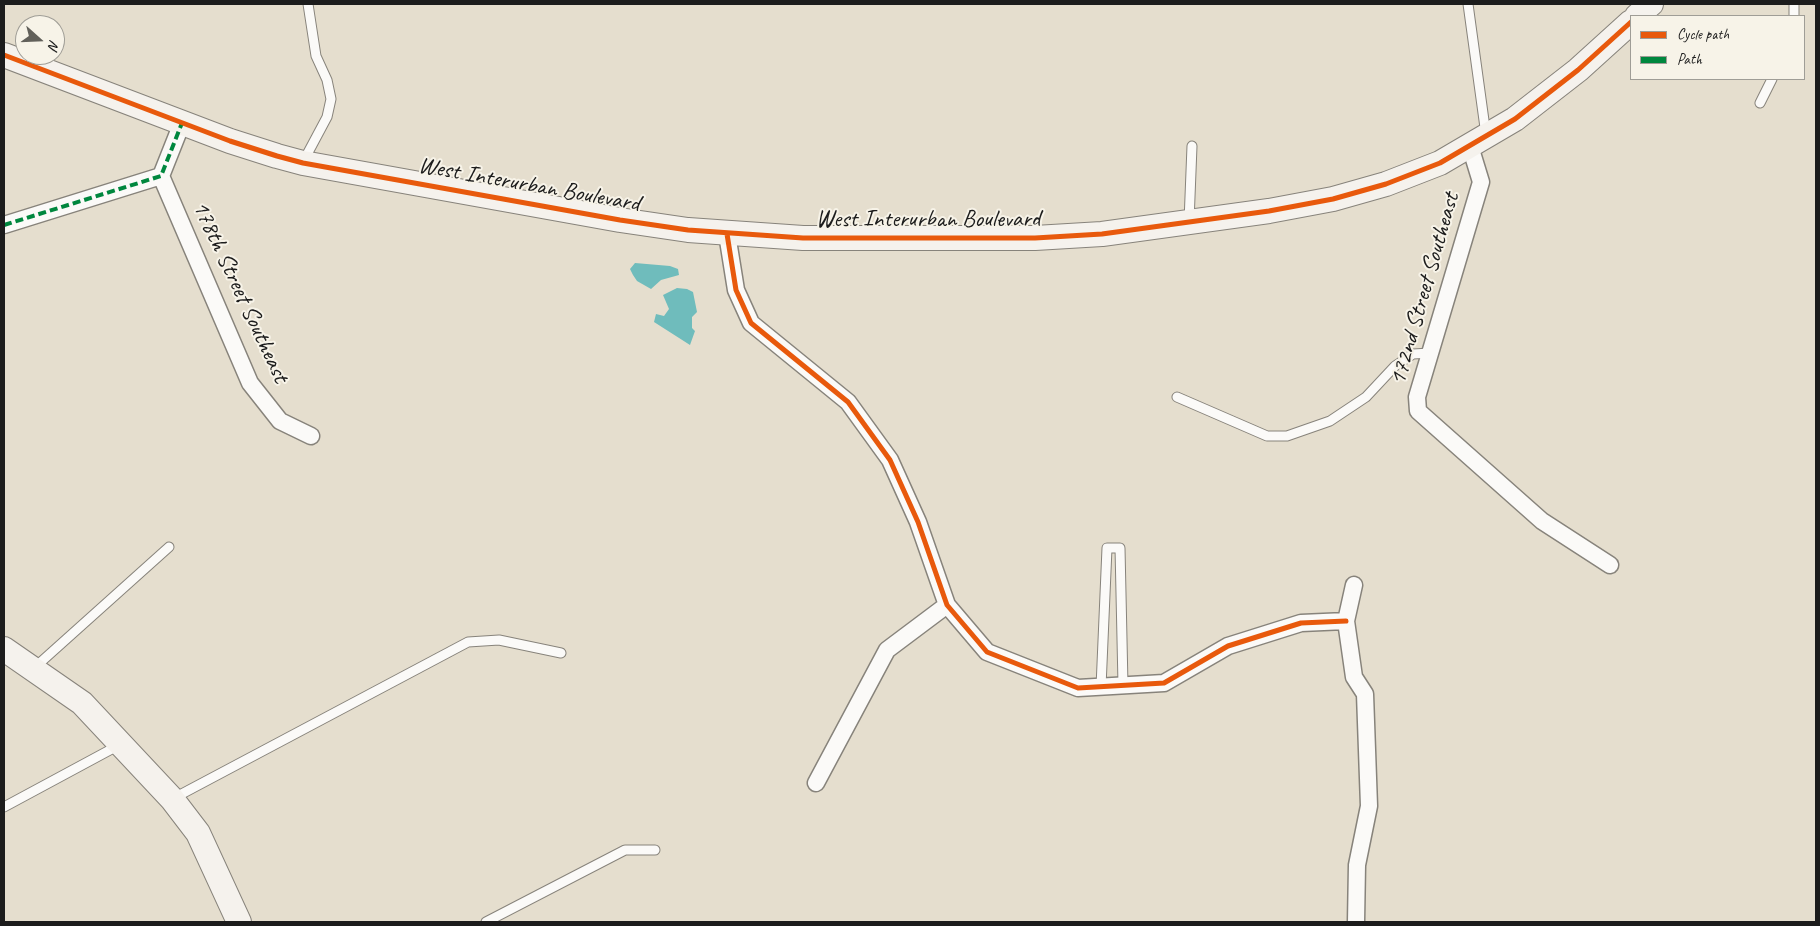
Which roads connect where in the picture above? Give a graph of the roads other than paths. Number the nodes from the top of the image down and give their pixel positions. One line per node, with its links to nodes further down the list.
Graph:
1 (308, 4): 12 (lane)
2 (1468, 4): 10 (lane)
3 (1651, 4): 4 (street)
4 (1638, 15)
5 (1630, 23): 10 (street, West Interurban Boulevard)
6 (4, 55): 9 (street, West Interurban Boulevard)
7 (1772, 80): 8 (lane)
8 (1760, 103)
9 (182, 123): 12 (street, West Interurban Boulevard); 13 (street)
10 (1478, 142): 14 (street, West Interurban Boulevard); 17 (street, 172nd Street Southeast)
11 (1192, 146): 14 (lane)
12 (303, 163): 16 (street, West Interurban Boulevard)
13 (161, 176): 15 (street); 19 (street, 178th Street Southeast)
14 (1189, 222): 16 (street, West Interurban Boulevard)
15 (4, 225)
16 (727, 234): 23 (street)
17 (1430, 353): 18 (lane); 21 (street, 172nd Street Southeast)
18 (1177, 397)
19 (311, 436)
20 (170, 547): 27 (lane)
21 (1610, 565)
22 (1354, 586): 24 (street)
23 (946, 605): 29 (street); 31 (street)
24 (1346, 620): 28 (street); 37 (street)
25 (4, 649): 27 (street)
26 (561, 653): 32 (lane)
27 (33, 669): 30 (street)
28 (1123, 685): 29 (street); 29 (lane)
29 (1101, 687)
30 (121, 744): 32 (street); 33 (lane)
31 (816, 783)
32 (172, 799): 35 (street)
33 (4, 807)
34 (655, 850): 36 (lane)
35 (240, 922)
36 (486, 922)
37 (1356, 922)

